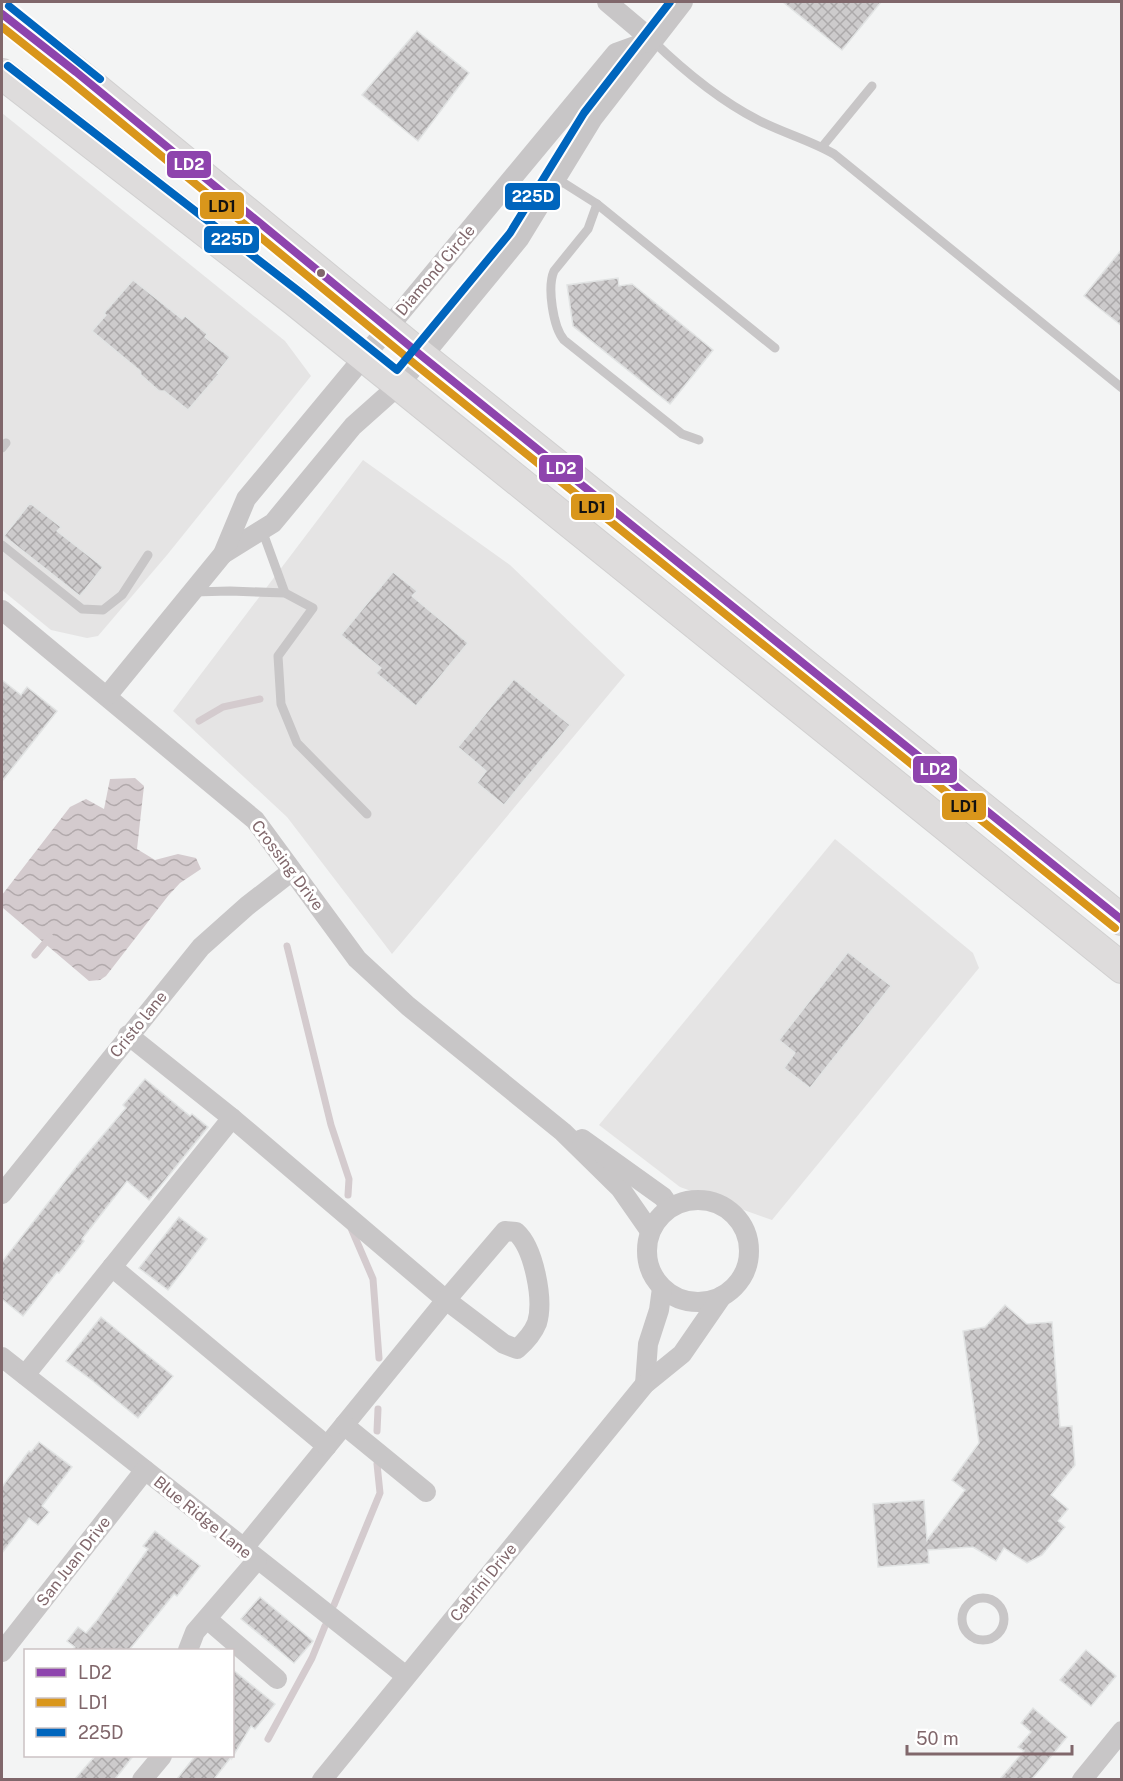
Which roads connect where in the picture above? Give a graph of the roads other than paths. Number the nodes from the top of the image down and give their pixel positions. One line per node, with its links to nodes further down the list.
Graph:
1 (607, 2): 4 (street)
2 (683, 2): 4 (street, Diamond Circle)
3 (2, 14): 10 (main road)
4 (652, 40): 7 (lane); 8 (street, Diamond Circle); 10 (street, Diamond Circle)
5 (2, 74): 12 (main road)
6 (872, 86): 7 (lane)
7 (822, 147): 15 (lane)
8 (556, 178): 9 (lane); 13 (street, Diamond Circle)
9 (597, 204): 11 (lane); 16 (lane)
10 (387, 328): 12 (street, Diamond Circle); 13 (main road)
11 (775, 348)
12 (363, 356): 14 (main road); 19 (street, Diamond Circle)
13 (423, 357): 14 (street, Diamond Circle); 27 (main road)
14 (399, 386): 17 (street, Diamond Circle); 28 (main road)
15 (1122, 388)
16 (699, 440)
17 (262, 530): 19 (street, Diamond Circle); 22 (lane)
18 (2, 545): 20 (lane)
19 (223, 554): 21 (street, Diamond Circle)
20 (148, 555)
21 (192, 592): 22 (lane); 24 (street, Diamond Circle)
22 (285, 593): 25 (lane)
23 (5, 619): 24 (street, Crossing Drive)
24 (107, 696): 26 (street, Crossing Drive)
25 (367, 814)
26 (292, 871): 29 (street, Cristo lane); 31 (street, Crossing Drive)
27 (1122, 920)
28 (1122, 968)
29 (128, 1035): 30 (street); 32 (street, Cristo lane)
30 (232, 1118): 35 (street); 38 (street)
31 (563, 1132): 33 (street, Crossing Drive); 34 (street, Crossing Drive)
32 (2, 1194)
33 (670, 1207): 34 (street); 37 (street)
34 (650, 1231): 36 (street)
35 (111, 1267): 40 (street); 43 (street)
36 (662, 1288): 37 (street); 41 (street)
37 (722, 1296): 41 (street, Cabrini Drive)
38 (446, 1300): 38 (street); 42 (street)
39 (2, 1357): 40 (street, Blue Ridge Lane)
40 (25, 1375): 44 (street, Blue Ridge Lane)
41 (645, 1384): 51 (street, Cabrini Drive)
42 (344, 1425): 43 (street); 45 (street)
43 (327, 1446): 46 (street)
44 (145, 1470): 46 (street, Blue Ridge Lane); 50 (street, San Juan Drive)
45 (426, 1492)
46 (250, 1555): 48 (street); 51 (street, Blue Ridge Lane)
47 (966, 1608): 47 (lane)
48 (207, 1619): 49 (street); 52 (street)
49 (188, 1649)
50 (2, 1652)
51 (406, 1676): 56 (street, Cabrini Drive)
52 (278, 1679)
53 (1122, 1731): 57 (street)
54 (160, 1757): 55 (street)
55 (142, 1779)
56 (322, 1779)
57 (1082, 1779)

